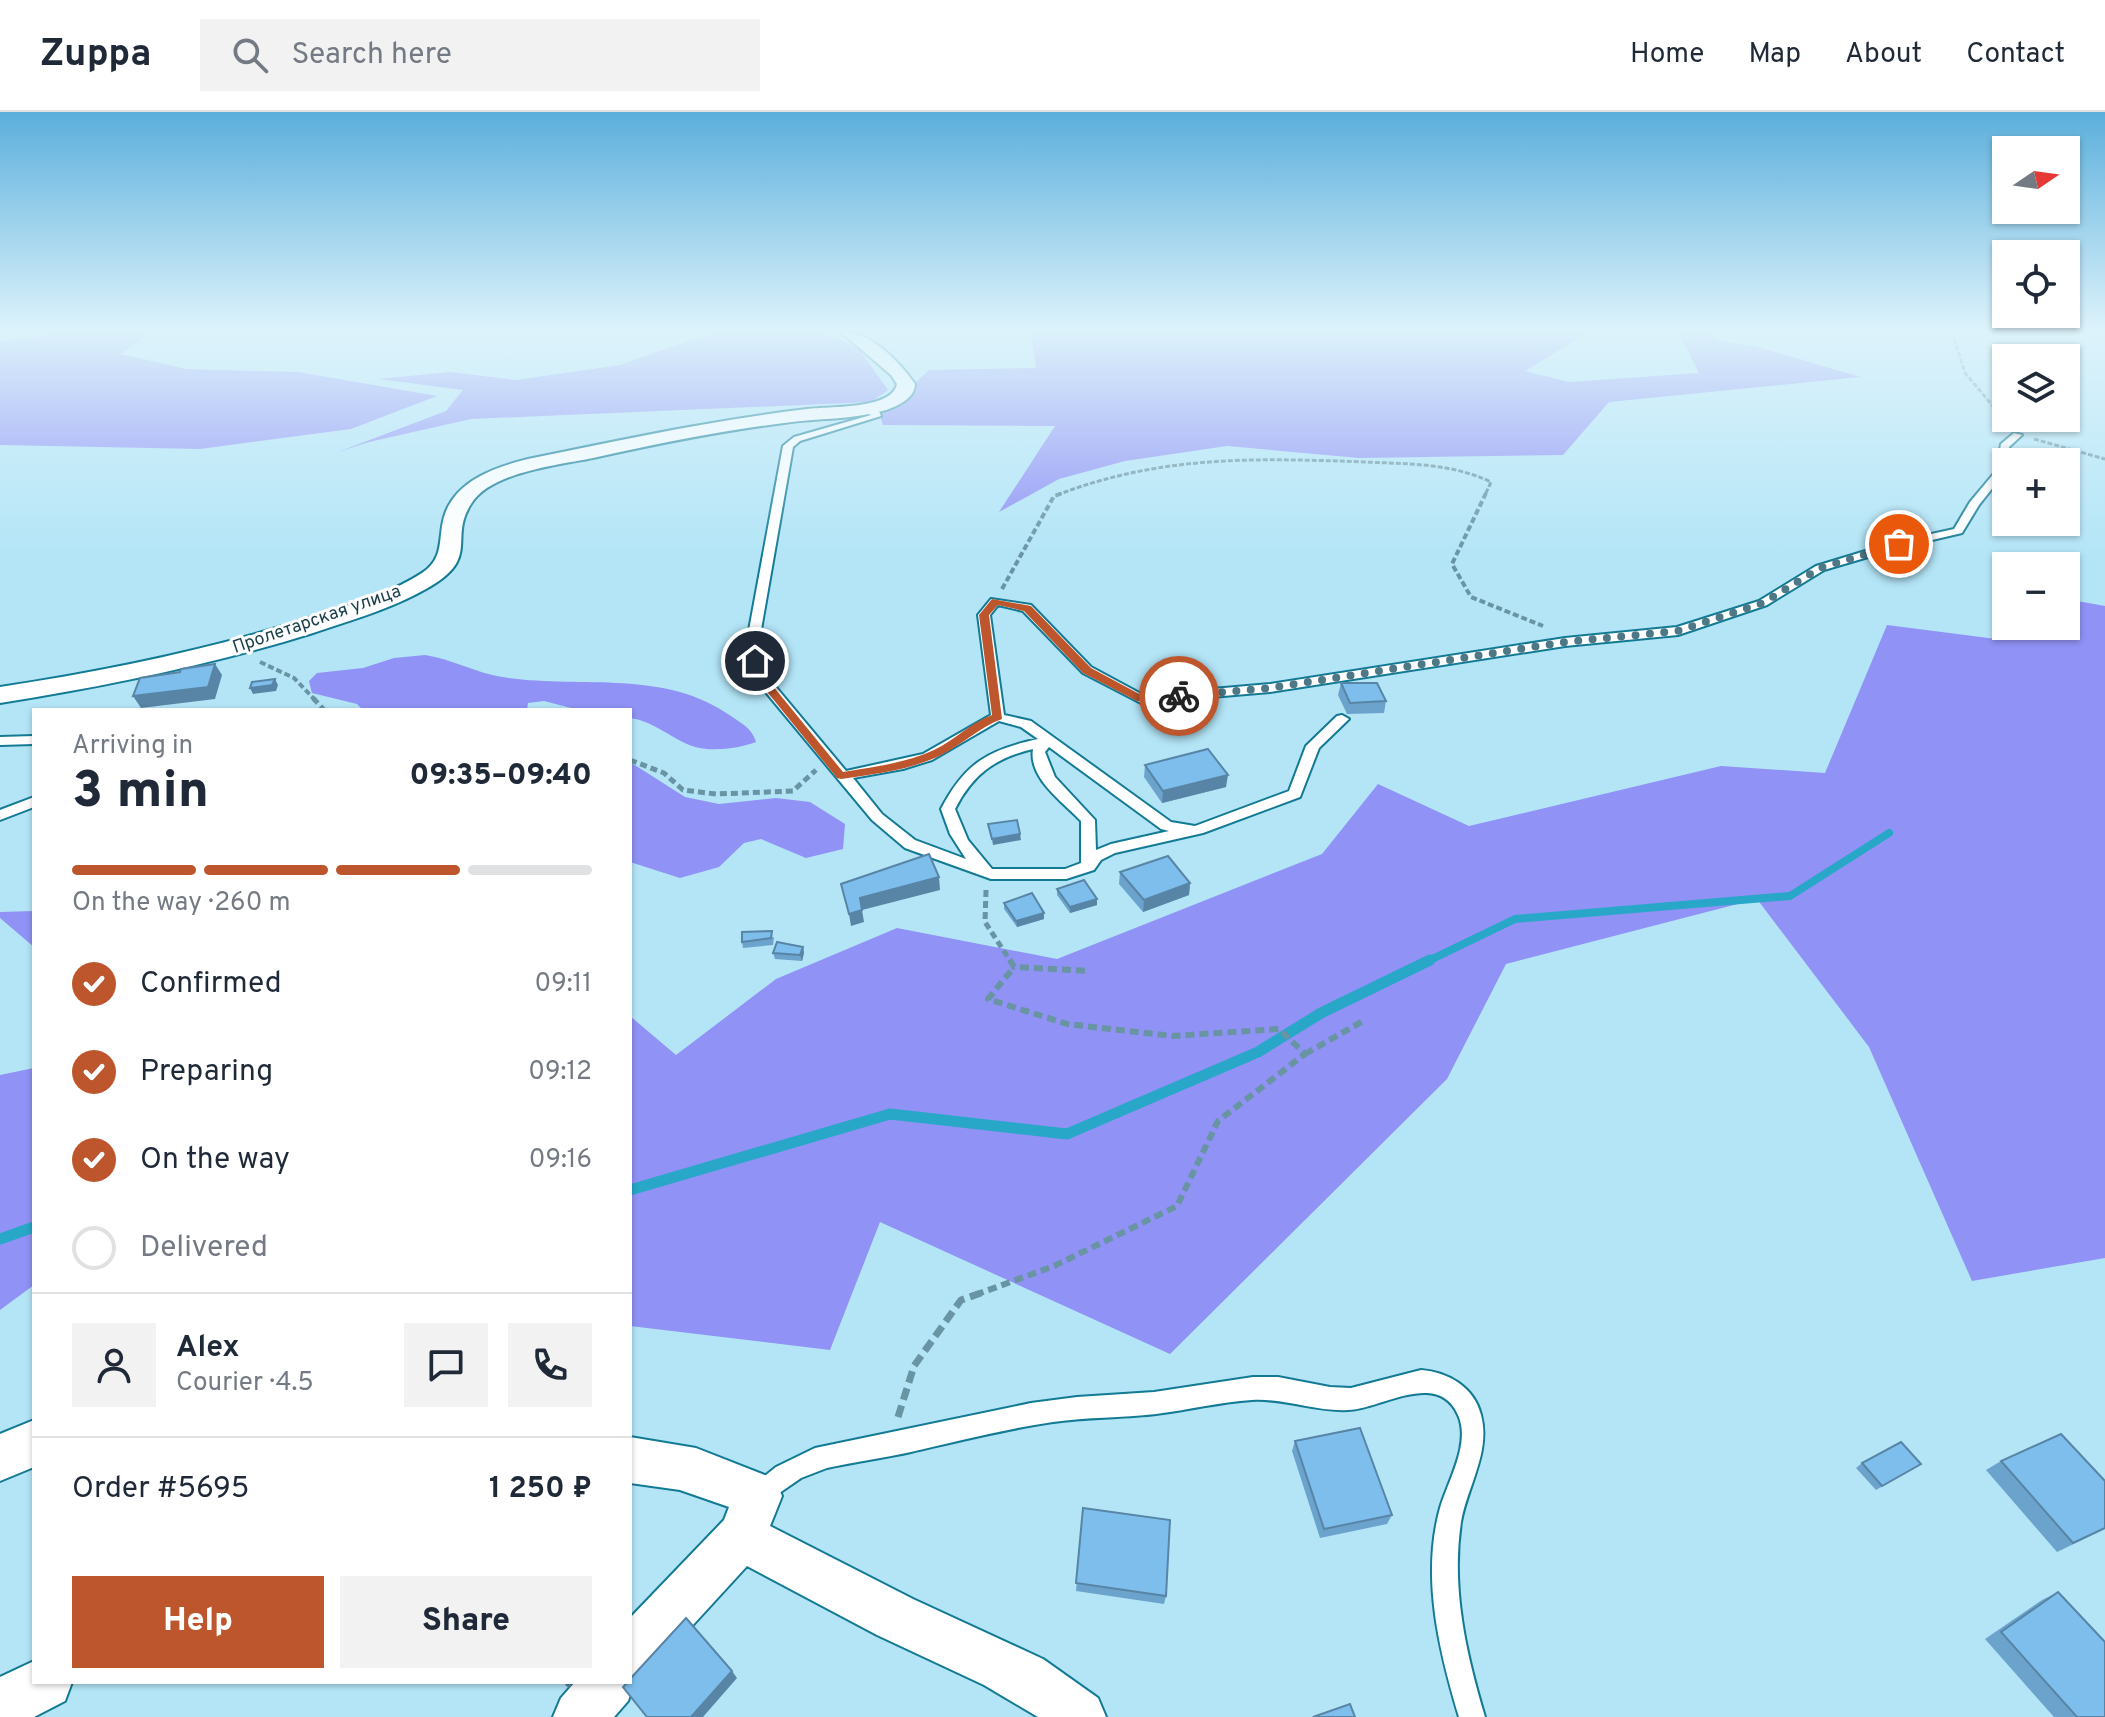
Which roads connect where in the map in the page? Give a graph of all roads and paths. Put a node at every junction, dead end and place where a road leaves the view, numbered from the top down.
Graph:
1 (872, 407) edge
2 (1993, 407) edge
3 (863, 409) junction
4 (2017, 435) junction
5 (2105, 459) edge
6 (995, 601) junction
7 (1594, 639) junction
8 (233, 650) junction
9 (0, 695) edge
10 (322, 708) edge
11 (998, 717) junction
12 (1342, 719) dead end
13 (32, 740) edge
14 (0, 741) edge
15 (1048, 741) junction
16 (827, 760) junction
17 (632, 761) edge
18 (841, 776) junction
19 (32, 803) edge
20 (0, 815) edge
21 (1198, 830) junction
22 (1089, 866) junction
23 (991, 874) junction
24 (1014, 967) junction
25 (1088, 971) dead end
26 (1363, 1021) dead end
27 (1305, 1054) junction
28 (32, 1444) edge
29 (891, 1444) junction
30 (0, 1458) edge
31 (632, 1460) edge
32 (750, 1517) junction
33 (632, 1654) edge
34 (42, 1684) edge
35 (607, 1684) edge
36 (0, 1706) edge
37 (580, 1717) edge
38 (1079, 1717) edge
39 (1472, 1717) edge

1 - 3 street, Пролетарская улица
2 - 4 path
3 - 8 street, Пролетарская улица
3 - 16 lane
4 - 5 path
4 - 7 lane
6 - 7 lane
6 - 7 path
6 - 11 lane
8 - 9 street, Пролетарская улица
8 - 10 path
11 - 15 lane
11 - 18 lane
12 - 21 lane
13 - 14 lane
15 - 21 lane
15 - 22 lane
15 - 23 lane
16 - 17 path
16 - 18 lane
18 - 23 lane
19 - 20 lane
21 - 22 lane
22 - 23 lane
23 - 24 path
24 - 25 path
24 - 27 path
26 - 27 path
27 - 29 path
28 - 30 street
29 - 32 lane
29 - 39 lane
31 - 32 street
32 - 33 street
32 - 38 street
34 - 36 street
35 - 37 street

